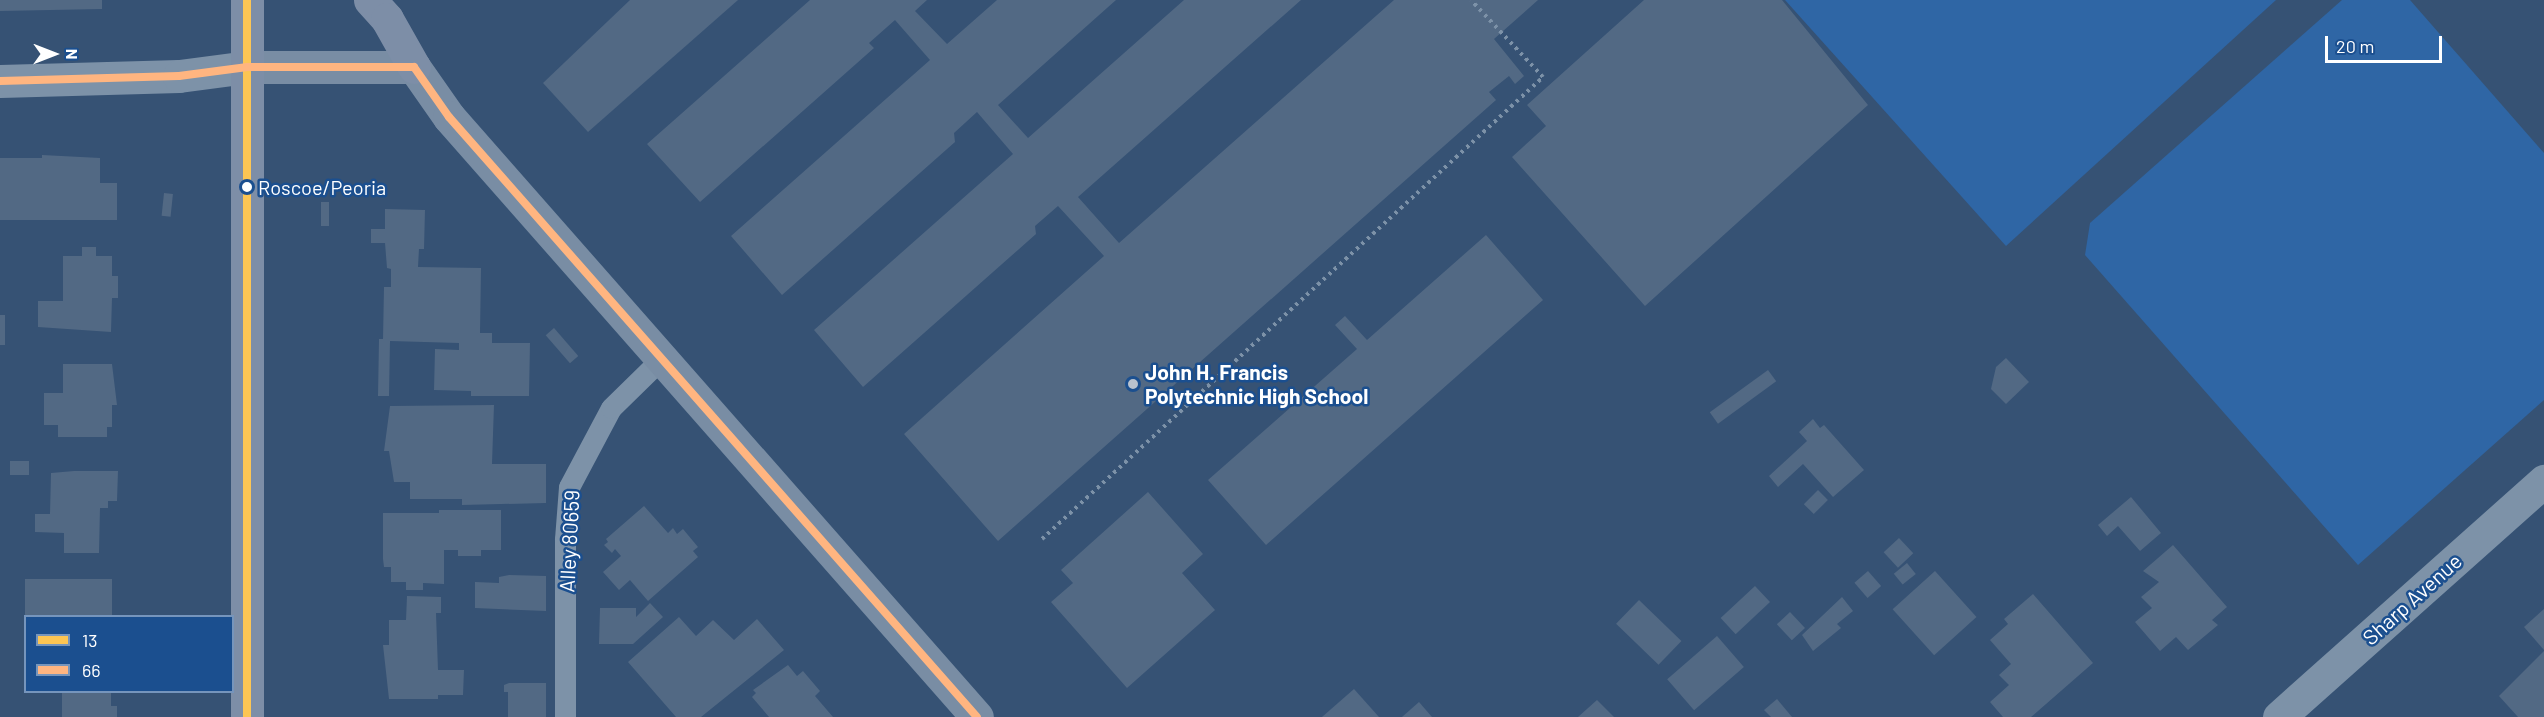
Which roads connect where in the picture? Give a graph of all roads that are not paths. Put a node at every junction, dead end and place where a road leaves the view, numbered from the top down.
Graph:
1 (247, 0) edge
2 (370, 0) edge
3 (247, 67) junction
4 (414, 67) junction
5 (0, 81) edge
6 (660, 360) junction
7 (2544, 481) edge
8 (248, 717) edge
9 (565, 717) edge
10 (977, 717) edge
11 (2279, 717) edge

1 - 3 main road
2 - 4 main road
3 - 4 street
3 - 5 street
3 - 8 main road
4 - 6 street
6 - 9 lane, Alley 80659
6 - 10 street
7 - 11 street, Sharp Avenue

